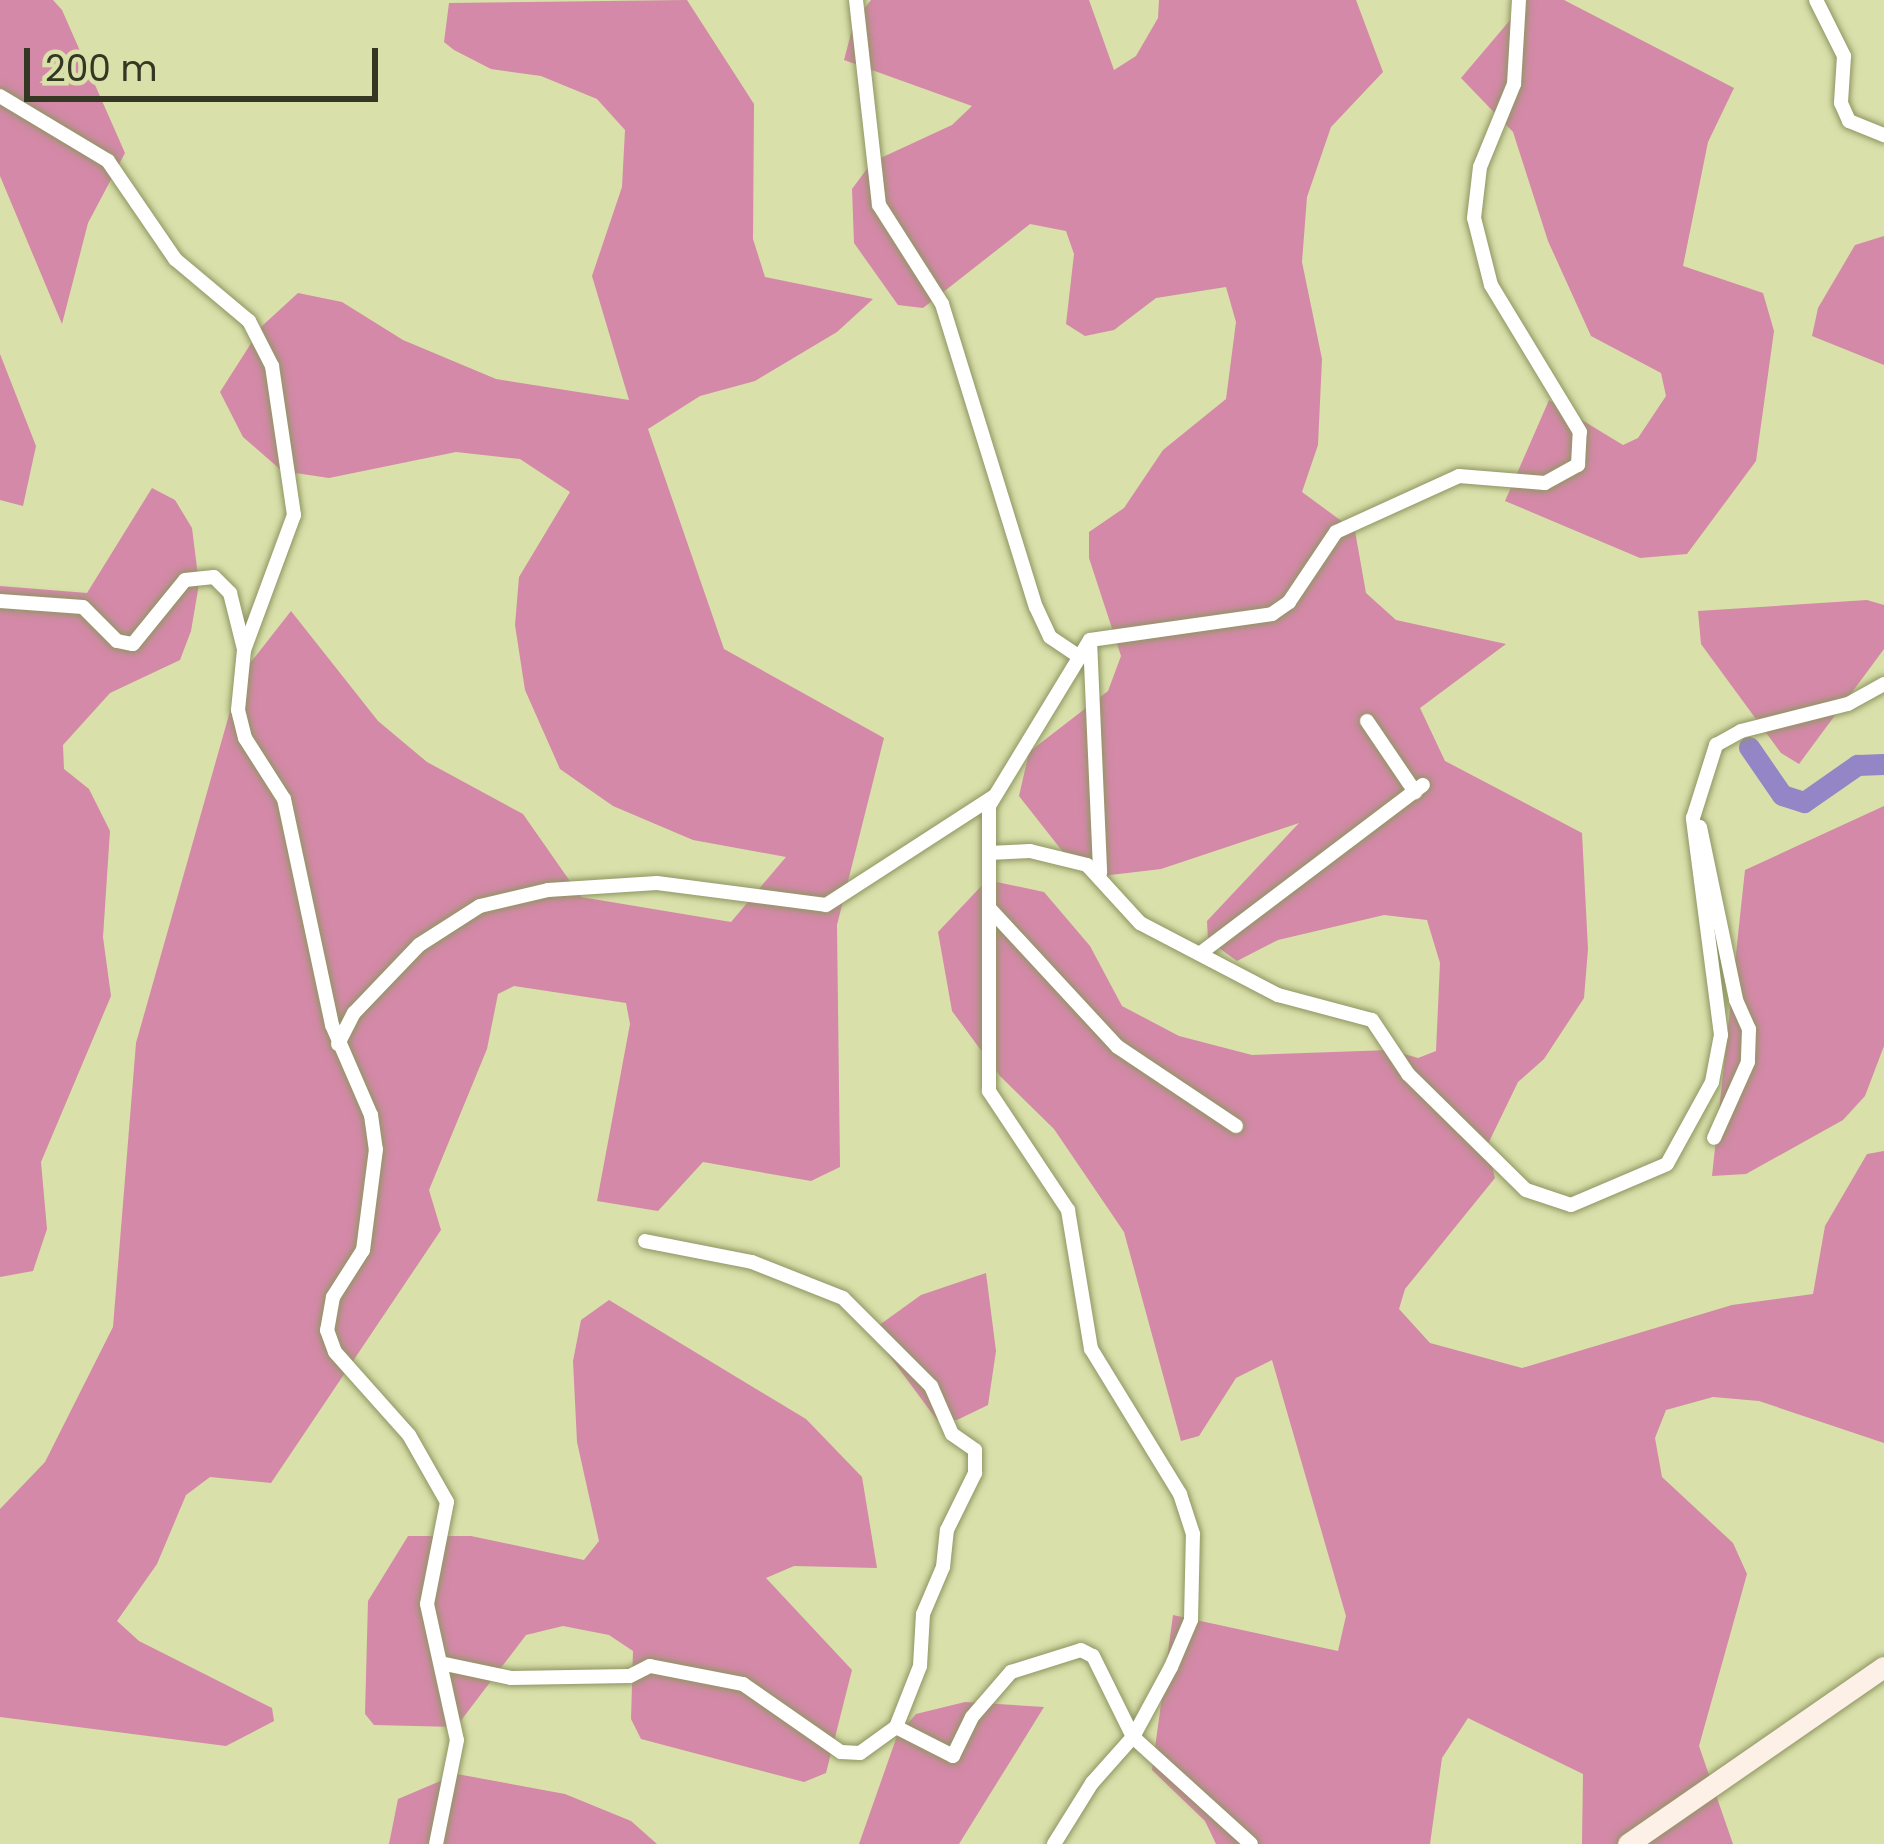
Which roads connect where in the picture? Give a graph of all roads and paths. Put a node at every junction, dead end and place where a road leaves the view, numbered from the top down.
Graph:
1 (856, 0) edge
2 (1519, 0) edge
3 (1816, 0) edge
4 (0, 96) edge
5 (1884, 135) edge
6 (0, 601) edge
7 (1090, 640) junction
8 (244, 650) junction
9 (1078, 656) junction
10 (1884, 684) edge
11 (1367, 721) dead end
12 (993, 797) junction
13 (1693, 818) junction
14 (989, 853) junction
15 (1100, 874) junction
16 (990, 909) junction
17 (1202, 952) junction
18 (338, 1044) junction
19 (1236, 1126) dead end
20 (1714, 1138) dead end
21 (645, 1241) dead end
22 (445, 1664) junction
23 (1884, 1667) edge
24 (896, 1727) junction
25 (1133, 1737) junction
26 (436, 1844) edge
27 (1054, 1844) edge
28 (1251, 1844) edge
29 (1628, 1844) edge

1 - 9 street
2 - 7 street
3 - 5 street
4 - 8 street
6 - 8 street
7 - 9 street
7 - 15 street
8 - 18 street
9 - 12 street
10 - 13 street
11 - 17 street
12 - 14 street
12 - 18 street
13 - 17 street
13 - 20 street
14 - 15 street
14 - 16 street
15 - 17 street
16 - 19 street
16 - 25 street
18 - 22 street
21 - 24 street
22 - 24 street
22 - 26 street
23 - 29 main road
24 - 25 street
25 - 27 street
25 - 28 street

